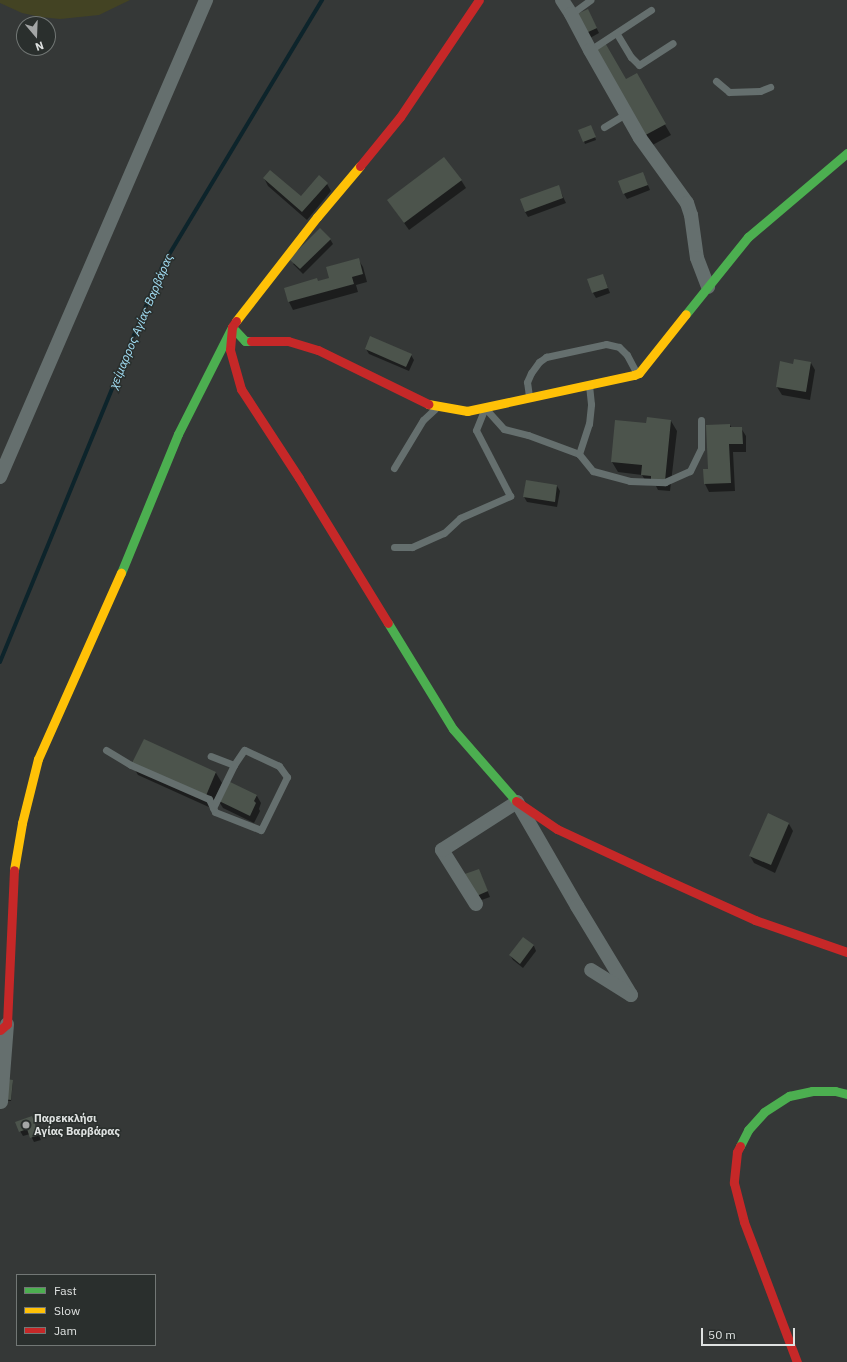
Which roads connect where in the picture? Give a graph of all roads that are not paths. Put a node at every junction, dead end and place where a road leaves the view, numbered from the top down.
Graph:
1 (206, 0) edge
2 (479, 0) edge
3 (562, 0) edge
4 (590, 0) edge
5 (651, 10) dead end
6 (571, 14) junction
7 (617, 34) junction
8 (673, 43) dead end
9 (590, 50) junction
10 (716, 81) dead end
11 (770, 87) dead end
12 (626, 114) junction
13 (604, 127) dead end
14 (847, 153) edge
15 (708, 287) junction
16 (232, 327) junction
17 (637, 374) junction
18 (589, 385) junction
19 (529, 398) junction
20 (438, 406) junction
21 (485, 408) junction
22 (702, 420) dead end
23 (579, 454) junction
24 (394, 468) dead end
25 (0, 477) edge
26 (394, 547) dead end
27 (106, 750) dead end
28 (211, 756) dead end
29 (234, 765) junction
30 (517, 802) junction
31 (214, 808) junction
32 (476, 904) dead end
33 (847, 952) edge
34 (591, 970) dead end
35 (4, 1027) edge
36 (847, 1094) edge
37 (1, 1102) edge
38 (798, 1362) edge

1 - 25 street
2 - 16 street
3 - 6 street
4 - 6 lane
5 - 7 lane
6 - 9 street
7 - 8 lane
7 - 9 lane
9 - 12 street
10 - 11 lane
12 - 13 lane
12 - 15 street
14 - 15 street
15 - 17 street
16 - 20 street
16 - 30 street
16 - 35 street
17 - 18 street
17 - 19 lane
18 - 19 street
18 - 23 lane
19 - 21 street
20 - 21 street
20 - 24 lane
21 - 23 lane
21 - 26 lane
22 - 23 lane
27 - 31 lane
28 - 29 lane
29 - 31 lane
29 - 31 lane
30 - 32 street
30 - 33 street
30 - 34 street
35 - 37 street
36 - 38 street

